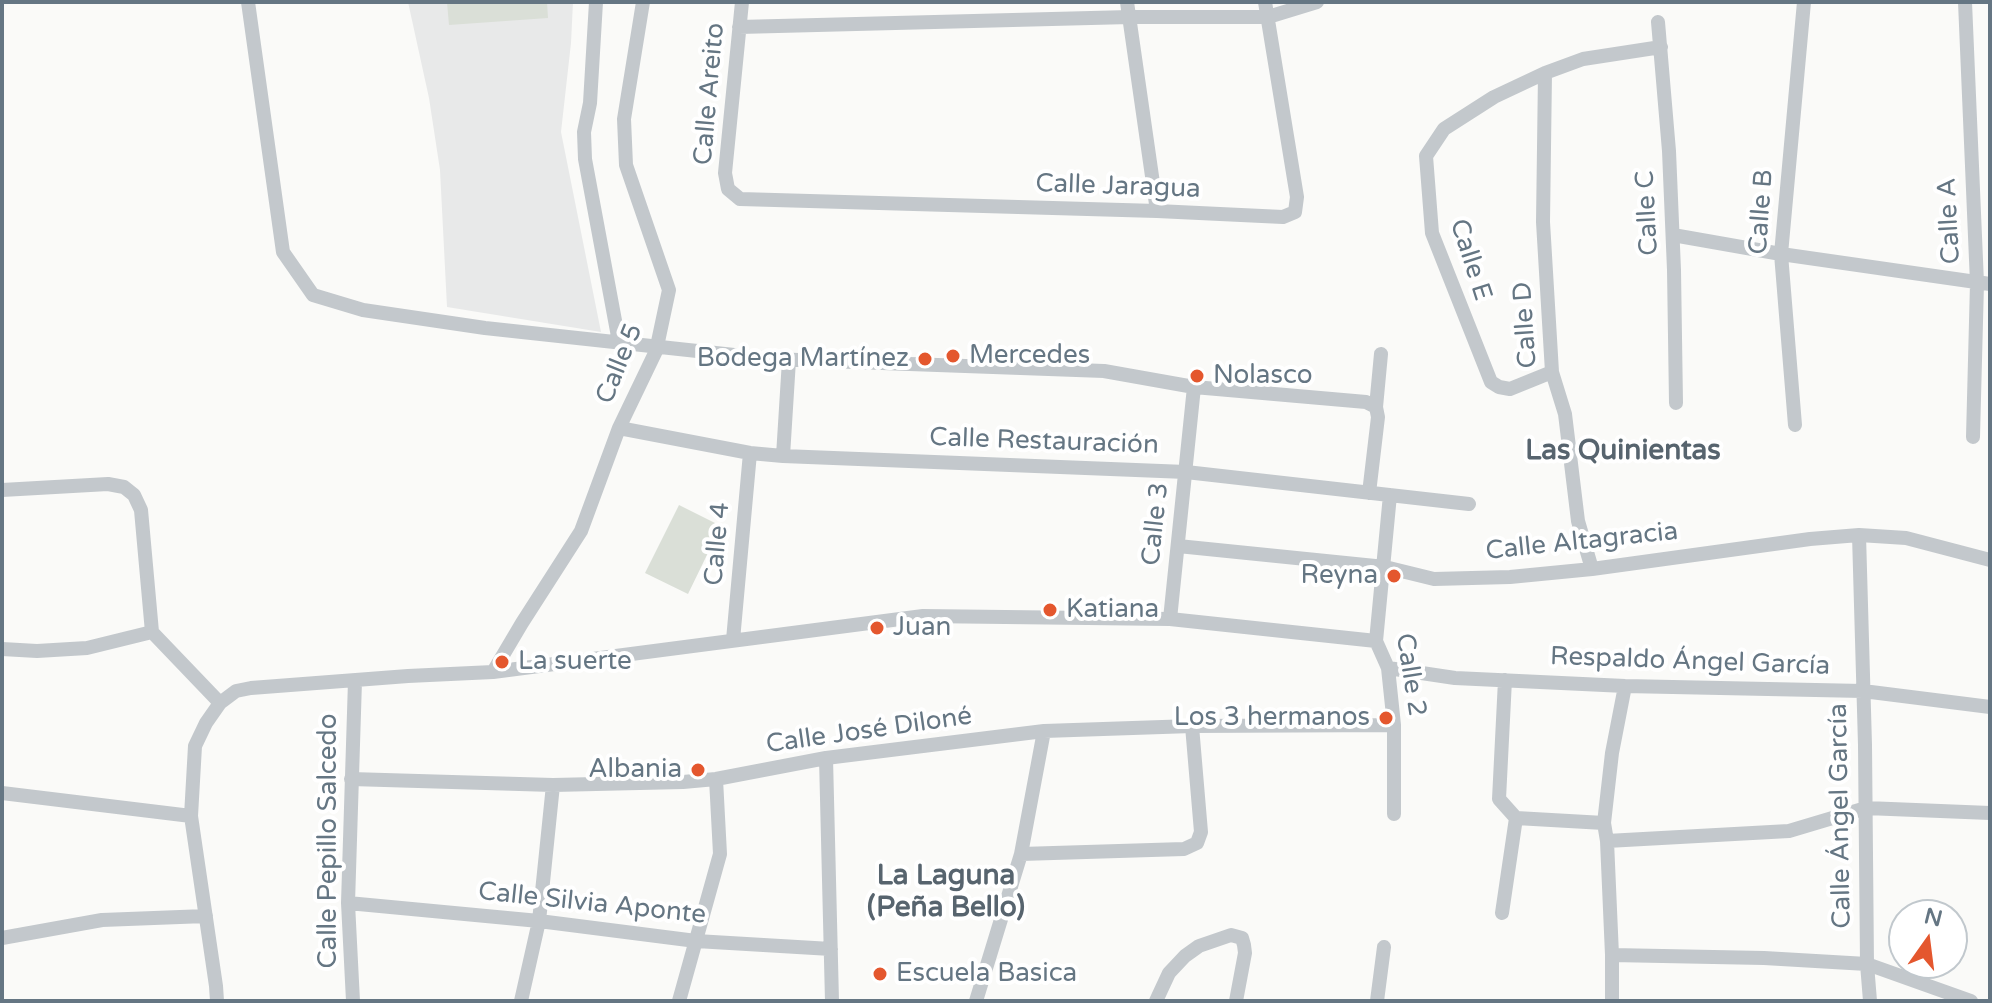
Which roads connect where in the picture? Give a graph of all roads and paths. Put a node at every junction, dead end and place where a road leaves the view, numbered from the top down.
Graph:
1 (248, 2) edge
2 (596, 2) edge
3 (643, 2) edge
4 (742, 2) edge
5 (1317, 2) edge
6 (1804, 2) edge
7 (1965, 2) edge
8 (1128, 9) edge
9 (1267, 9) edge
10 (1658, 22) dead end
11 (739, 27) junction
12 (1661, 47) junction
13 (1545, 73) junction
14 (728, 189) joint
15 (1157, 211) junction
16 (1673, 235) junction
17 (1781, 254) junction
18 (1983, 284) edge
19 (619, 342) junction
20 (657, 346) junction
21 (1381, 354) dead end
22 (789, 360) junction
23 (1552, 372) junction
24 (1194, 387) junction
25 (1676, 403) dead end
26 (1376, 407) junction
27 (1795, 425) dead end
28 (619, 428) junction
29 (1973, 437) dead end
30 (750, 453) junction
31 (783, 456) junction
32 (1186, 472) junction
33 (2, 490) edge
34 (1369, 493) junction
35 (1390, 495) junction
36 (1469, 504) dead end
37 (1859, 535) junction
38 (1178, 546) junction
39 (1990, 560) edge
40 (1385, 567) junction
41 (1592, 569) junction
42 (1170, 619) junction
43 (152, 632) junction
44 (733, 640) junction
45 (1376, 641) junction
46 (2, 649) edge
47 (1388, 668) junction
48 (493, 672) junction
49 (1505, 680) junction
50 (355, 681) junction
51 (1625, 686) junction
52 (1863, 691) junction
53 (220, 703) junction
54 (1990, 707) edge
55 (1394, 725) junction
56 (1192, 726) junction
57 (1044, 731) junction
58 (826, 758) junction
59 (351, 779) junction
60 (716, 779) junction
61 (553, 785) junction
62 (2, 793) edge
63 (1866, 808) junction
64 (1990, 813) edge
65 (1394, 814) dead end
66 (191, 816) junction
67 (1516, 818) junction
68 (1604, 823) junction
69 (1607, 841) junction
70 (1021, 854) junction
71 (348, 903) junction
72 (1502, 913) dead end
73 (206, 916) junction
74 (539, 921) junction
75 (2, 938) edge
76 (696, 941) junction
77 (1384, 947) dead end
78 (831, 949) junction
79 (1612, 955) junction
80 (1867, 964) junction
81 (217, 1001) edge
82 (353, 1001) edge
83 (521, 1001) edge
84 (679, 1001) edge
85 (832, 1001) edge
86 (976, 1001) edge
87 (1156, 1001) edge
88 (1236, 1001) edge
89 (1377, 1001) edge
90 (1612, 1001) edge
91 (1870, 1001) edge
92 (1971, 1001) edge

1 - 19 street
2 - 19 street
3 - 20 street, Calle 5
4 - 11 street, Calle Areito
5 - 9 street
6 - 17 street, Calle B
7 - 18 street, Calle A
8 - 9 street
8 - 11 street
8 - 15 street
9 - 15 street, Calle Jaragua
10 - 12 street, Calle C
11 - 14 street, Calle Areito
12 - 13 street, Calle E
12 - 16 street, Calle C
13 - 23 street, Calle D
13 - 23 street, Calle E
14 - 15 street, Calle Jaragua
16 - 17 street
16 - 25 street, Calle C
17 - 18 street
17 - 27 street, Calle B
18 - 29 street, Calle A
19 - 20 street
20 - 22 street
20 - 28 street, Calle 5
21 - 26 street
22 - 24 street
22 - 31 street
23 - 41 street, Calle D
24 - 26 street
24 - 32 street, Calle 3
26 - 34 street
28 - 30 street, Calle Restauración
28 - 48 street, Calle 5
30 - 31 street, Calle Restauración
30 - 44 street, Calle 4
31 - 32 street, Calle Restauración
32 - 34 street, Calle Restauración
32 - 38 street, Calle 3
33 - 43 street
34 - 35 street, Calle Restauración
35 - 36 street, Calle Restauración
35 - 40 street, Calle 2
37 - 39 street, Calle Altagracia
37 - 41 street, Calle Altagracia
37 - 52 street, Calle Ángel García
38 - 40 street, Calle Altagracia
38 - 42 street, Calle 3
40 - 41 street, Calle Altagracia
40 - 45 street, Calle 2
42 - 44 street
42 - 45 street
43 - 46 street
43 - 53 street
44 - 48 street
45 - 47 street, Calle 2
47 - 49 street, Respaldo Ángel García
47 - 55 street, Calle 2
48 - 50 street
49 - 51 street, Respaldo Ángel García
49 - 67 street
50 - 53 street
50 - 59 street, Calle Pepillo Salcedo
51 - 52 street, Respaldo Ángel García
51 - 68 street
52 - 54 street, Respaldo Ángel García
52 - 63 street, Calle Ángel García
53 - 66 street
55 - 56 street, Calle José Diloné
55 - 65 street, Calle 2
56 - 57 street, Calle José Diloné
56 - 70 street
57 - 58 street, Calle José Diloné
57 - 70 street
58 - 60 street, Calle José Diloné
58 - 78 street
59 - 61 street, Calle José Diloné
59 - 71 street, Calle Pepillo Salcedo
60 - 61 street, Calle José Diloné
60 - 76 street
61 - 74 street
62 - 66 street
63 - 64 street
63 - 69 street
63 - 80 street, Calle Ángel García
66 - 73 street
67 - 68 street
67 - 72 street
68 - 69 street
69 - 79 street
70 - 86 street
71 - 74 street, Calle Silvia Aponte
71 - 82 street, Calle Pepillo Salcedo
73 - 75 street
73 - 81 street
74 - 76 street, Calle Silvia Aponte
74 - 83 street
76 - 78 street, Calle Silvia Aponte
76 - 84 street
77 - 89 street
78 - 85 street
79 - 80 street
79 - 90 street
80 - 91 street, Calle Ángel García
80 - 92 street
87 - 88 street

